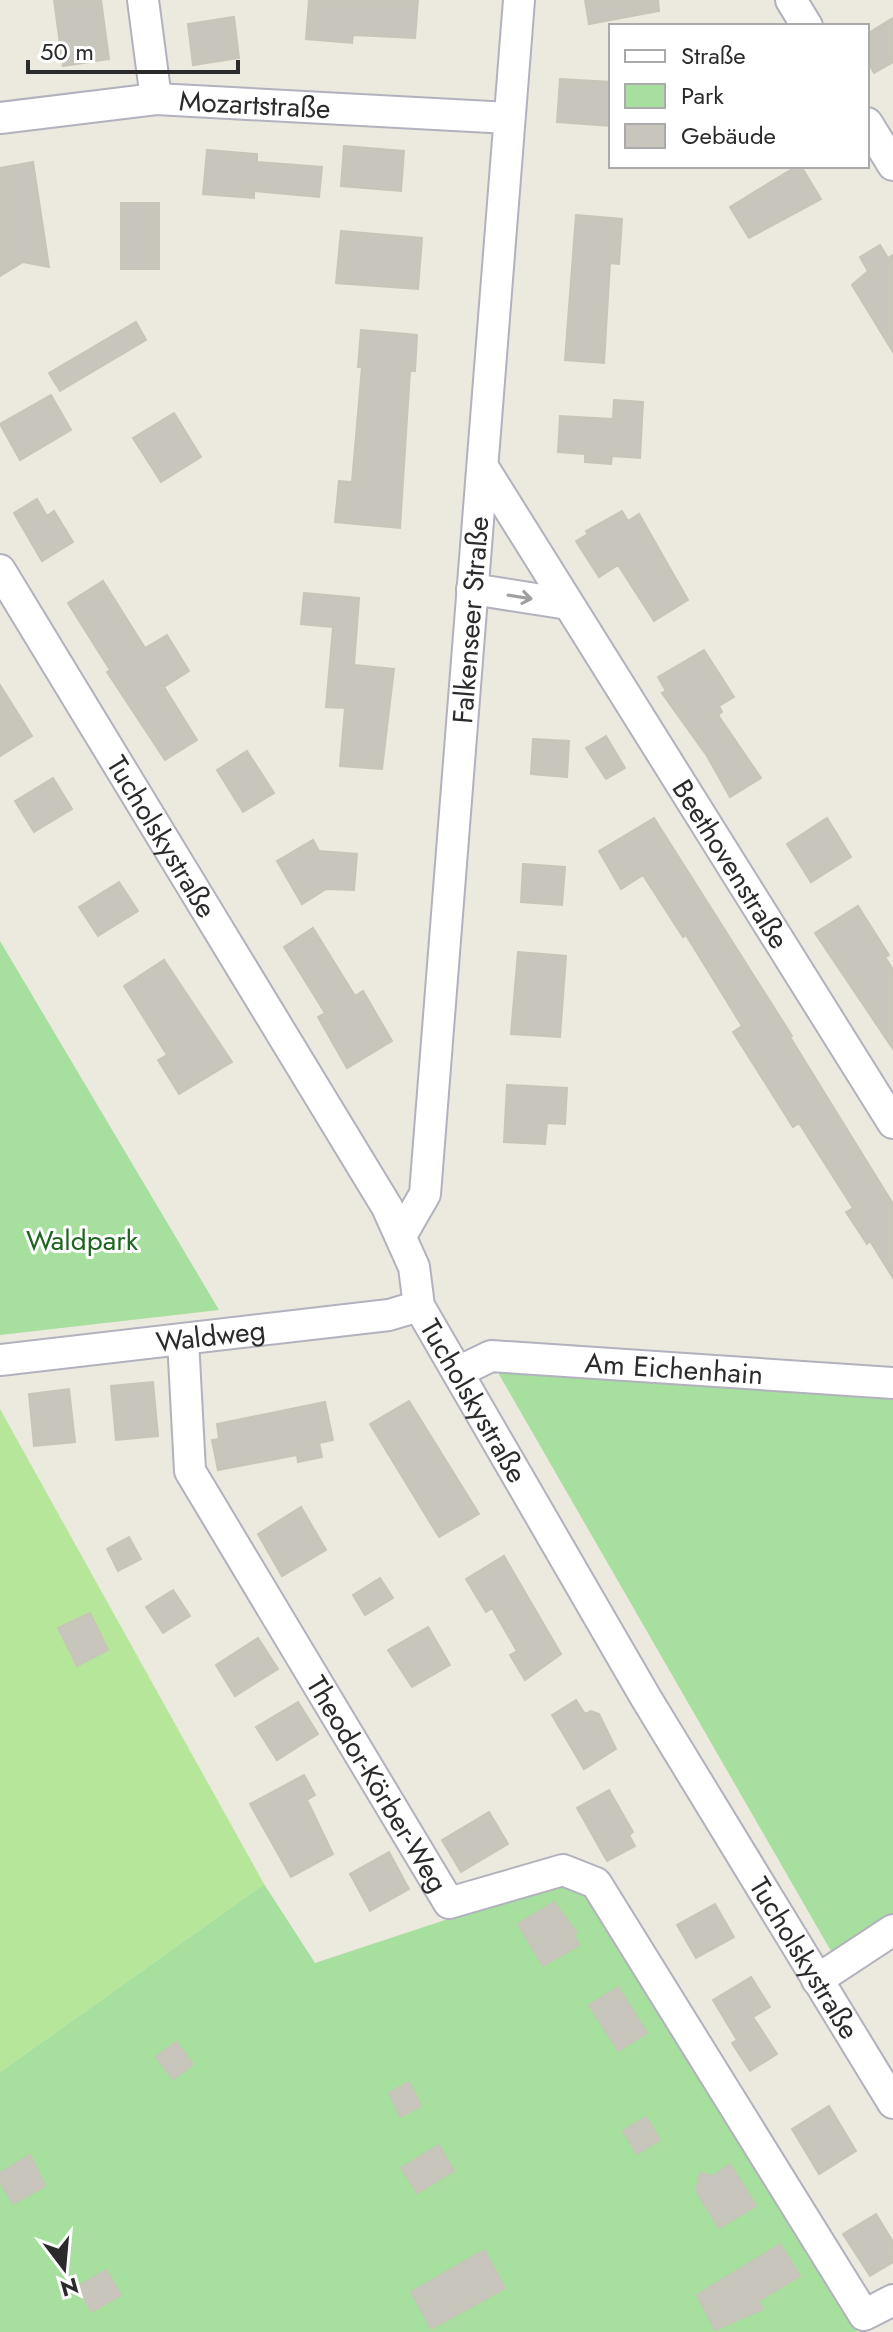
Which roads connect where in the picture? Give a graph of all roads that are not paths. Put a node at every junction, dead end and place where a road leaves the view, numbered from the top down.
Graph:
1 (143, 0) edge
2 (519, 0) edge
3 (791, 0) edge
4 (806, 24) edge
5 (156, 99) junction
6 (0, 118) edge
7 (509, 118) junction
8 (869, 126) edge
9 (893, 165) edge
10 (483, 467) junction
11 (0, 570) edge
12 (472, 589) junction
13 (568, 604) junction
14 (893, 1123) edge
15 (402, 1234) junction
16 (419, 1306) junction
17 (183, 1340) junction
18 (0, 1360) edge
19 (458, 1372) junction
20 (893, 1383) edge
21 (893, 1930) edge
22 (817, 1980) junction
23 (893, 2103) edge
24 (893, 2300) edge

1 - 5 street
2 - 7 street, Falkenseer Straße
3 - 4 street
5 - 6 street, Mozartstraße
5 - 7 street, Mozartstraße
7 - 10 street, Falkenseer Straße
8 - 9 street
10 - 12 street, Falkenseer Straße
10 - 13 street, Beethovenstraße
11 - 15 street, Tucholskystraße
12 -> 13 street
12 - 15 street, Falkenseer Straße
13 - 14 street, Beethovenstraße
15 - 16 street, Tucholskystraße
16 - 17 street, Waldweg
16 - 19 street, Tucholskystraße
17 - 18 street, Waldweg
17 - 24 street, Theodor-Körber-Weg
19 - 20 street, Am Eichenhain
19 - 22 street, Tucholskystraße
21 - 22 street
22 - 23 street, Tucholskystraße

